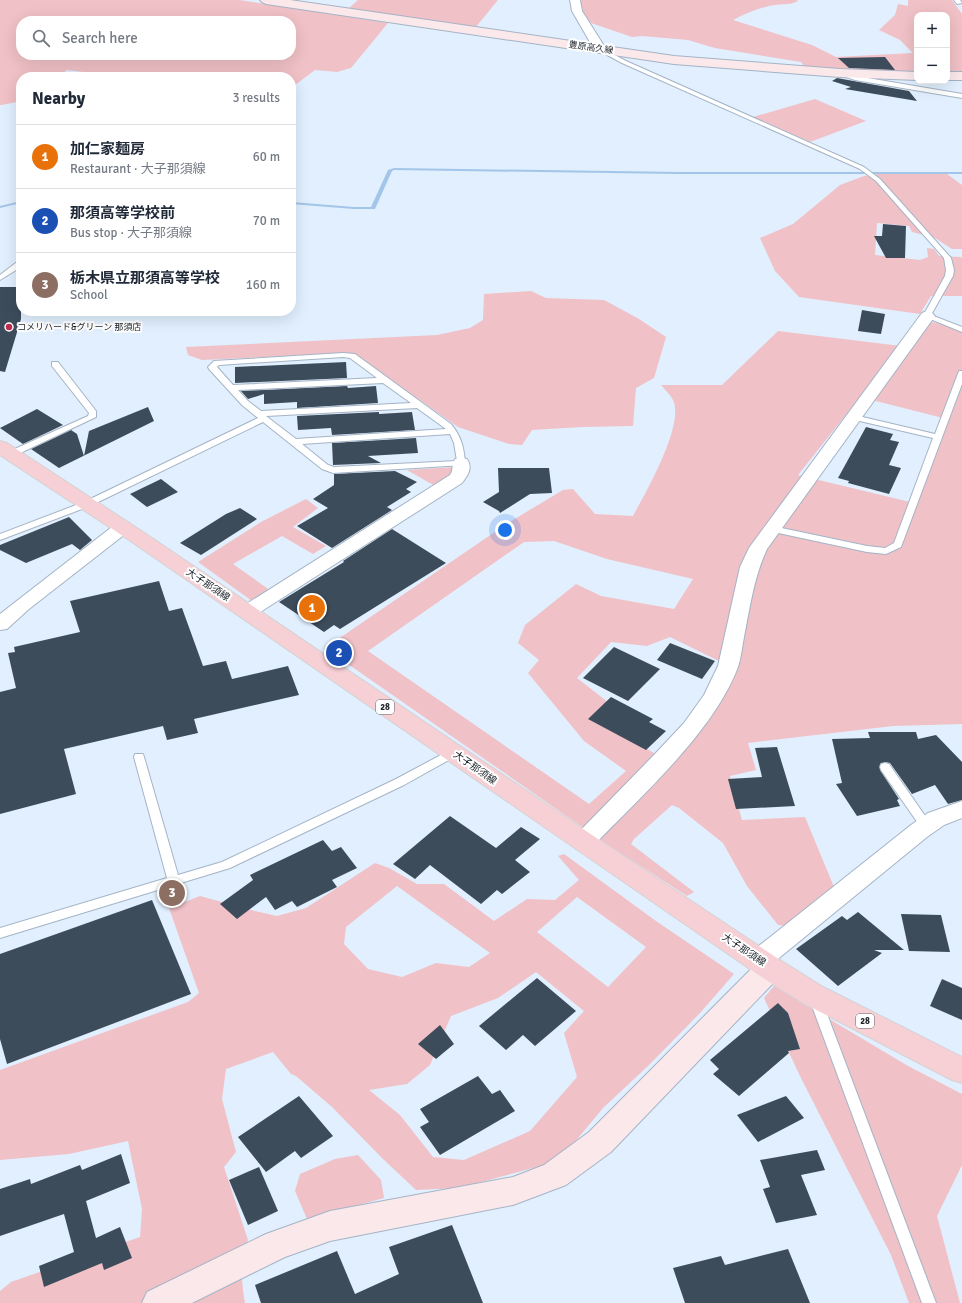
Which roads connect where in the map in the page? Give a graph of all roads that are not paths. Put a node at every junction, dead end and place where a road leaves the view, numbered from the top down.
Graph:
1 (266, 0) edge
2 (575, 0) edge
3 (600, 49) junction
4 (840, 74) junction
5 (914, 76) edge
6 (950, 76) edge
7 (962, 76) edge
8 (962, 96) edge
9 (16, 267) edge
10 (0, 278) edge
11 (927, 316) junction
12 (962, 330) edge
13 (55, 364) dead end
14 (962, 373) edge
15 (385, 380) junction
16 (231, 388) junction
17 (419, 405) junction
18 (261, 416) junction
19 (854, 417) junction
20 (453, 430) junction
21 (938, 437) junction
22 (294, 442) junction
23 (5, 451) edge
24 (461, 463) junction
25 (87, 504) junction
26 (123, 527) junction
27 (772, 529) junction
28 (0, 537) edge
29 (247, 612) junction
30 (0, 624) edge
31 (452, 753) junction
32 (139, 757) dead end
33 (885, 767) dead end
34 (962, 809) edge
35 (926, 826) junction
36 (583, 842) junction
37 (174, 881) junction
38 (0, 933) edge
39 (764, 964) junction
40 (813, 995) junction
41 (962, 1071) edge
42 (158, 1303) edge
43 (929, 1303) edge

1 - 3 main road, 豊原高久線
2 - 3 street
3 - 4 main road, 豊原高久線
3 - 11 lane
4 - 5 main road, 豊原高久線
4 - 8 lane
6 - 7 main road
9 - 10 lane
11 - 12 lane
11 - 19 street
13 - 23 lane
14 - 21 lane
15 - 16 lane
15 - 16 lane
15 - 17 lane
16 - 18 lane
17 - 18 lane
17 - 20 lane
18 - 22 lane
18 - 25 lane
19 - 21 lane
19 - 27 street
20 - 22 lane
20 - 24 lane
21 - 27 lane
22 - 24 lane
23 - 25 main road, 大子那須線 / 28
24 - 29 street
25 - 26 main road, 大子那須線 / 28
25 - 28 lane
26 - 29 main road, 大子那須線 / 28
26 - 30 street
27 - 36 street
29 - 31 main road, 大子那須線 / 28
31 - 36 main road, 大子那須線 / 28
31 - 37 lane
32 - 37 lane
33 - 35 lane
34 - 35 street
35 - 39 street
36 - 39 main road, 大子那須線 / 28
37 - 38 lane
39 - 40 main road, 大子那須線 / 28
39 - 42 main road
40 - 41 main road, 大子那須線 / 28
40 - 43 lane

